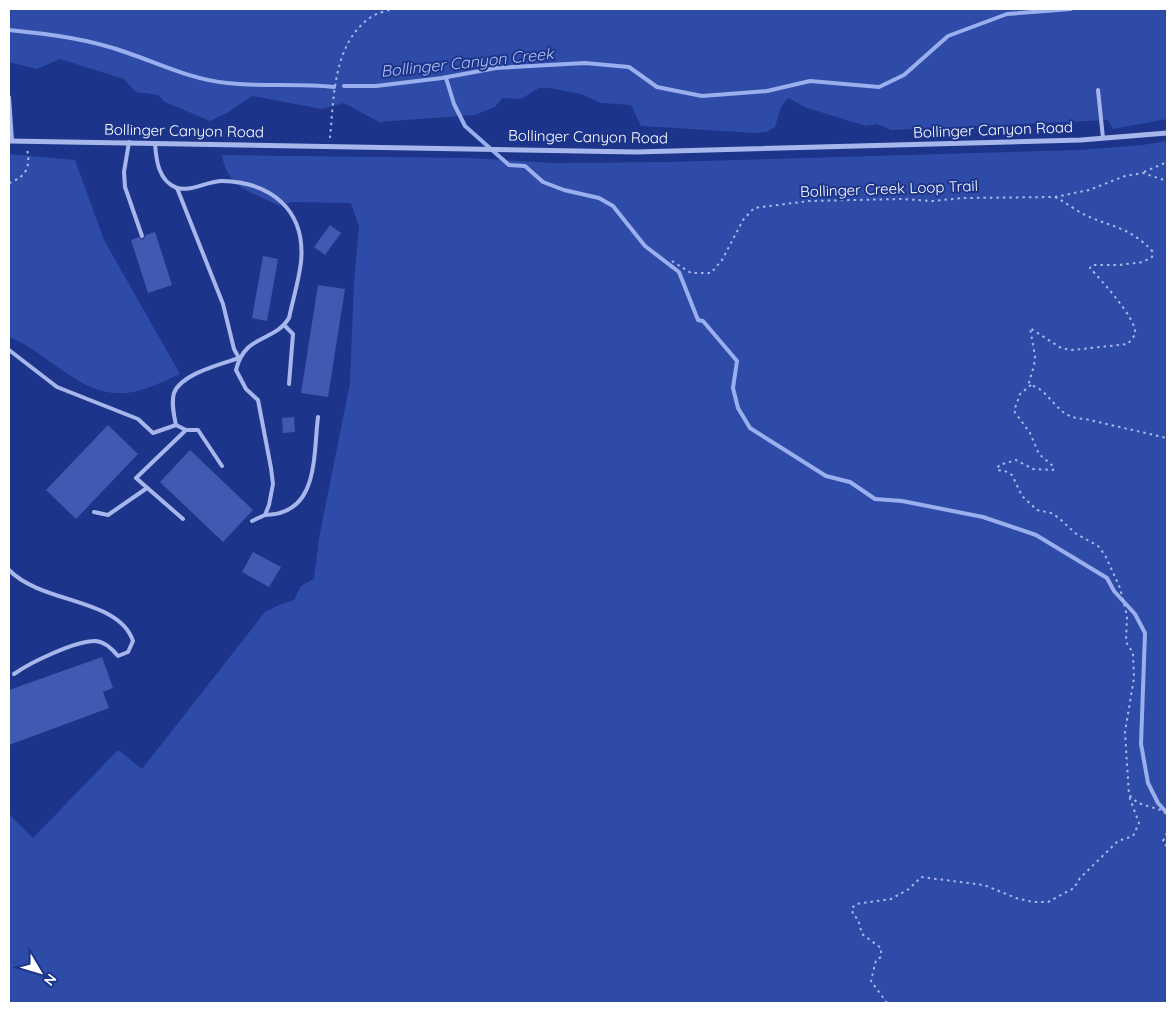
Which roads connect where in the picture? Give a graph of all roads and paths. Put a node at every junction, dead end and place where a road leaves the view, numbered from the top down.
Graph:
1 (393, 9) edge
2 (1098, 90) dead end
3 (9, 97) edge
4 (1167, 133) edge
5 (1103, 138) junction
6 (10, 141) edge
7 (24, 141) junction
8 (129, 142) junction
9 (154, 142) junction
10 (329, 147) junction
11 (1167, 162) edge
12 (1143, 172) junction
13 (1167, 181) edge
14 (9, 183) edge
15 (177, 188) junction
16 (1055, 197) junction
17 (142, 236) dead end
18 (672, 261) dead end
19 (285, 326) junction
20 (9, 350) edge
21 (239, 358) junction
22 (289, 384) dead end
23 (1031, 386) junction
24 (318, 417) dead end
25 (176, 425) junction
26 (186, 430) junction
27 (1167, 438) edge
28 (222, 466) dead end
29 (147, 488) junction
30 (94, 512) dead end
31 (265, 515) junction
32 (183, 519) dead end
33 (252, 521) dead end
34 (9, 570) edge
35 (14, 674) dead end
36 (1129, 795) junction
37 (1167, 816) edge
38 (1167, 833) edge
39 (1167, 848) edge
40 (887, 1003) edge

1 - 10 path
2 - 5 lane
3 - 6 lane
4 - 5 street, Bollinger Canyon Road
5 - 10 street, Bollinger Canyon Road
6 - 7 street, Bollinger Canyon Road
7 - 8 street, Bollinger Canyon Road
7 - 14 path
8 - 9 street, Bollinger Canyon Road
8 - 17 lane
9 - 10 street, Bollinger Canyon Road
9 - 15 lane
11 - 12 path, Bollinger Creek Loop Trail
12 - 13 path
12 - 16 path, Bollinger Creek Loop Trail
15 - 19 lane
15 - 21 lane
16 - 18 path, Bollinger Creek Loop Trail
16 - 23 path
19 - 21 lane
19 - 22 lane
20 - 25 lane
21 - 25 lane
21 - 31 lane
23 - 27 path
23 - 36 path
24 - 31 lane
25 - 26 lane
26 - 28 lane
26 - 29 lane
29 - 30 lane
29 - 32 lane
31 - 33 lane
34 - 35 lane
36 - 37 path
36 - 40 path
38 - 39 path

